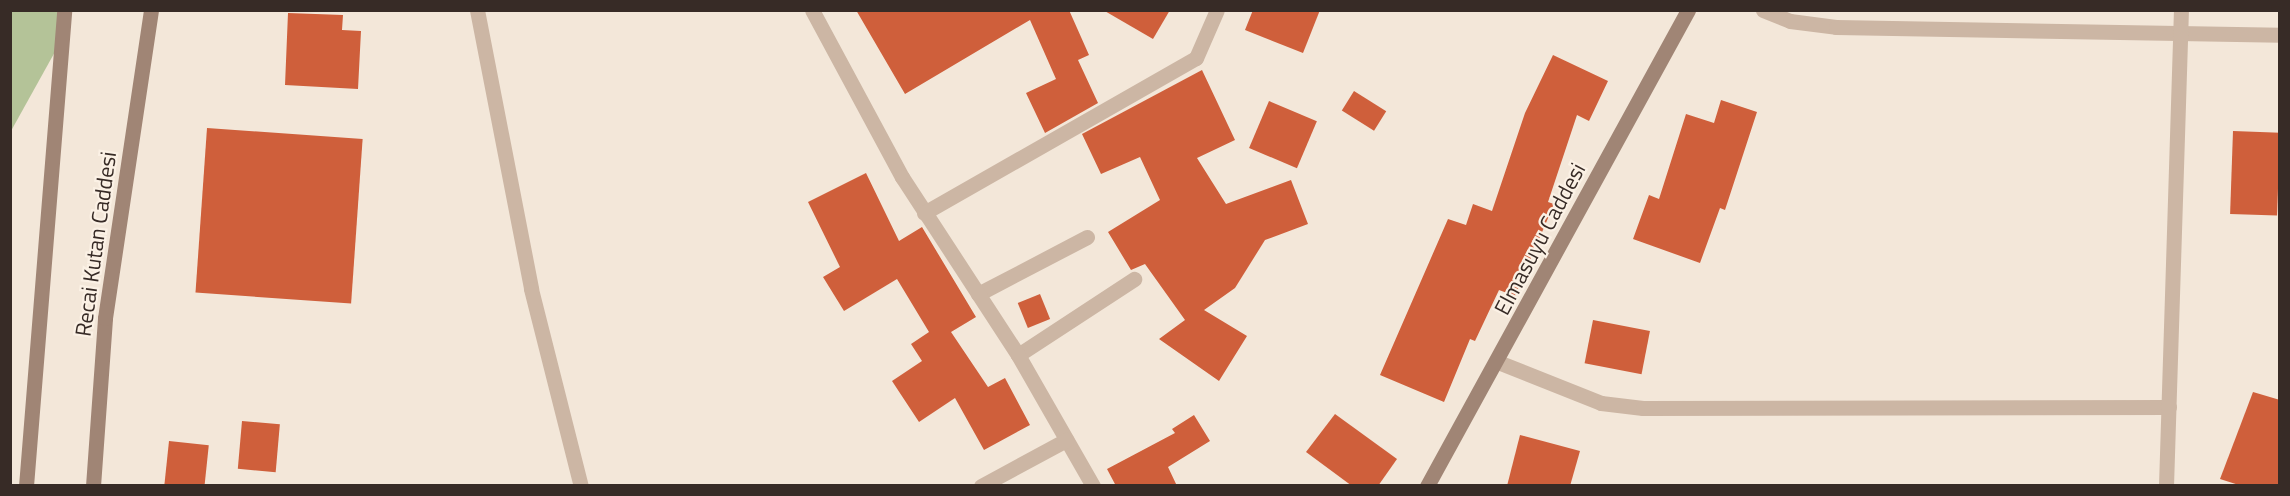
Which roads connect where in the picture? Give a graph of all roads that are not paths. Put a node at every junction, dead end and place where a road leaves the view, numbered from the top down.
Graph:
1 (64, 10) edge
2 (151, 10) edge
3 (477, 10) edge
4 (812, 10) edge
5 (1217, 10) edge
6 (1688, 10) edge
7 (1763, 10) edge
8 (2181, 10) edge
9 (2280, 35) edge
10 (2181, 36) junction
11 (924, 213) junction
12 (1087, 237) dead end
13 (1134, 279) dead end
14 (978, 294) junction
15 (1018, 356) junction
16 (1498, 362) junction
17 (2169, 407) junction
18 (1066, 440) junction
19 (26, 486) edge
20 (93, 486) edge
21 (581, 486) edge
22 (981, 486) edge
23 (1093, 486) edge
24 (1427, 486) edge
25 (2166, 486) edge

1 - 19 main road, Recai Kutan Caddesi
2 - 20 main road, Recai Kutan Caddesi
3 - 21 street
4 - 11 street
5 - 11 street
6 - 16 main road, Elmasuyu Caddesi
7 - 10 street
8 - 10 street
9 - 10 street
10 - 17 street
11 - 14 street
12 - 14 street
13 - 15 street
14 - 15 street
15 - 18 street
16 - 17 street
16 - 24 main road, Elmasuyu Caddesi
17 - 25 street
18 - 22 street
18 - 23 street

